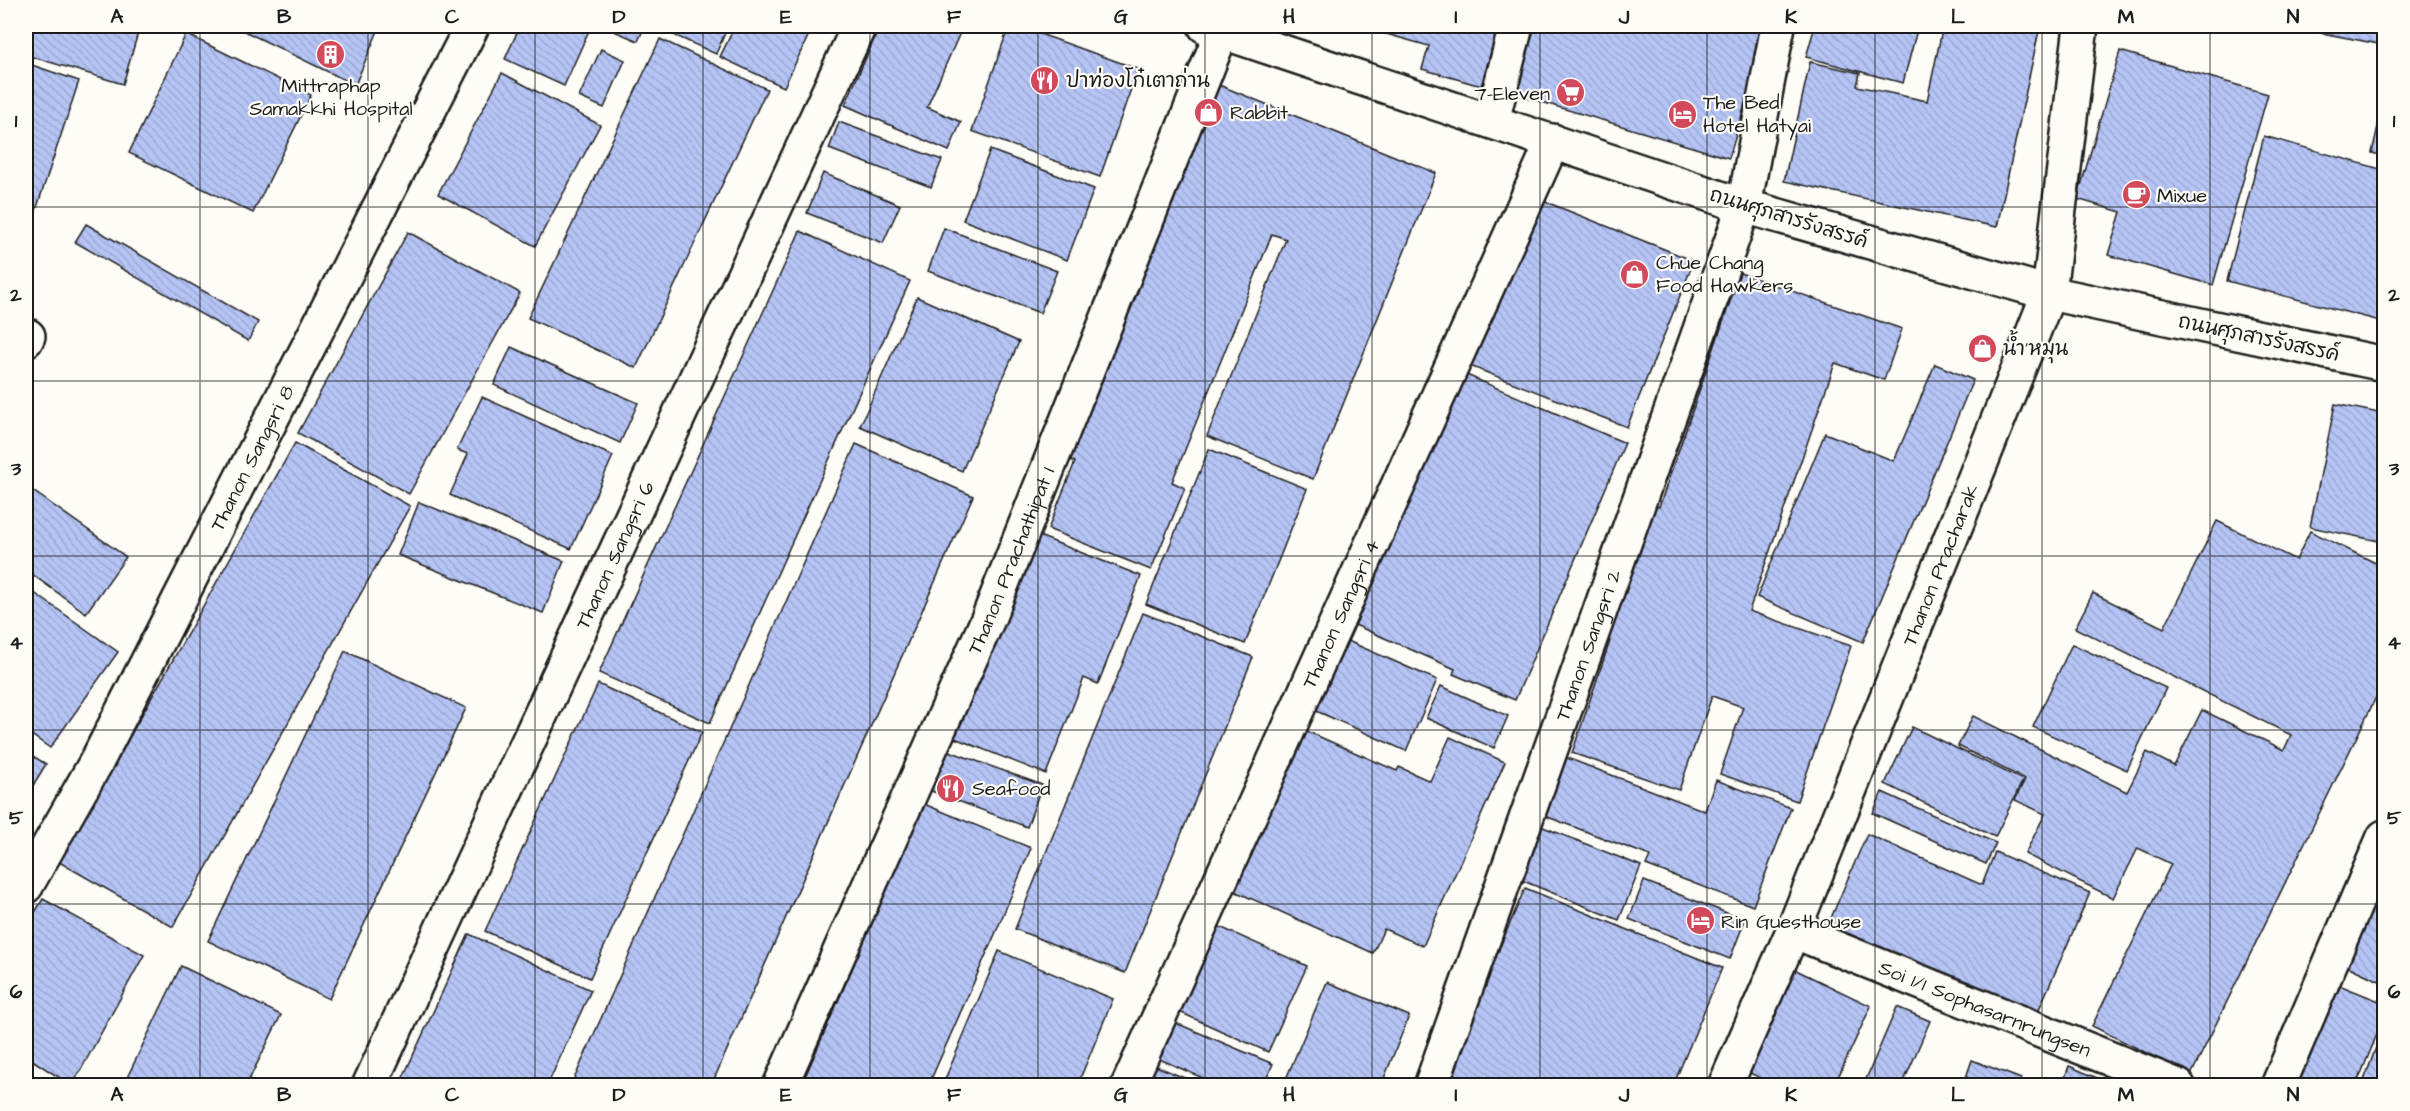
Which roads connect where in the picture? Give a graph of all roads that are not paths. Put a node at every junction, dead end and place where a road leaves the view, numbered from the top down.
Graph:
1 (472, 26) edge
2 (859, 26) edge
3 (1516, 26) edge
4 (1778, 26) edge
5 (2081, 26) edge
6 (1217, 27) edge
7 (1492, 121) junction
8 (1553, 141) junction
9 (1744, 206) junction
10 (2049, 293) junction
11 (2385, 364) edge
12 (2385, 837) edge
13 (26, 886) edge
14 (1793, 931) junction
15 (369, 1086) edge
16 (780, 1086) edge
17 (1128, 1086) edge
18 (1431, 1086) edge
19 (1725, 1086) edge
20 (2178, 1086) edge
21 (2278, 1086) edge

1 - 13 street, Thanon Sangsri 8
2 - 15 street, Thanon Sangsri 6
3 - 7 street
4 - 9 street, Thanon Sangsri 2
5 - 10 street, Thanon Pracharak
6 - 7 street, ถนนศุภสารรังสรรค์
6 - 16 street, Thanon Prachathipat 1
7 - 8 street, ถนนศุภสารรังสรรค์
8 - 9 street, ถนนศุภสารรังสรรค์
8 - 17 street, Thanon Sangsri 4
9 - 10 street, ถนนศุภสารรังสรรค์
9 - 18 street, Thanon Sangsri 2
10 - 11 street, ถนนศุภสารรังสรรค์
10 - 14 street, Thanon Pracharak
12 - 21 street
14 - 19 street, Thanon Pracharak
14 - 20 street, Soi 1/1 Sophasarnrungsen

